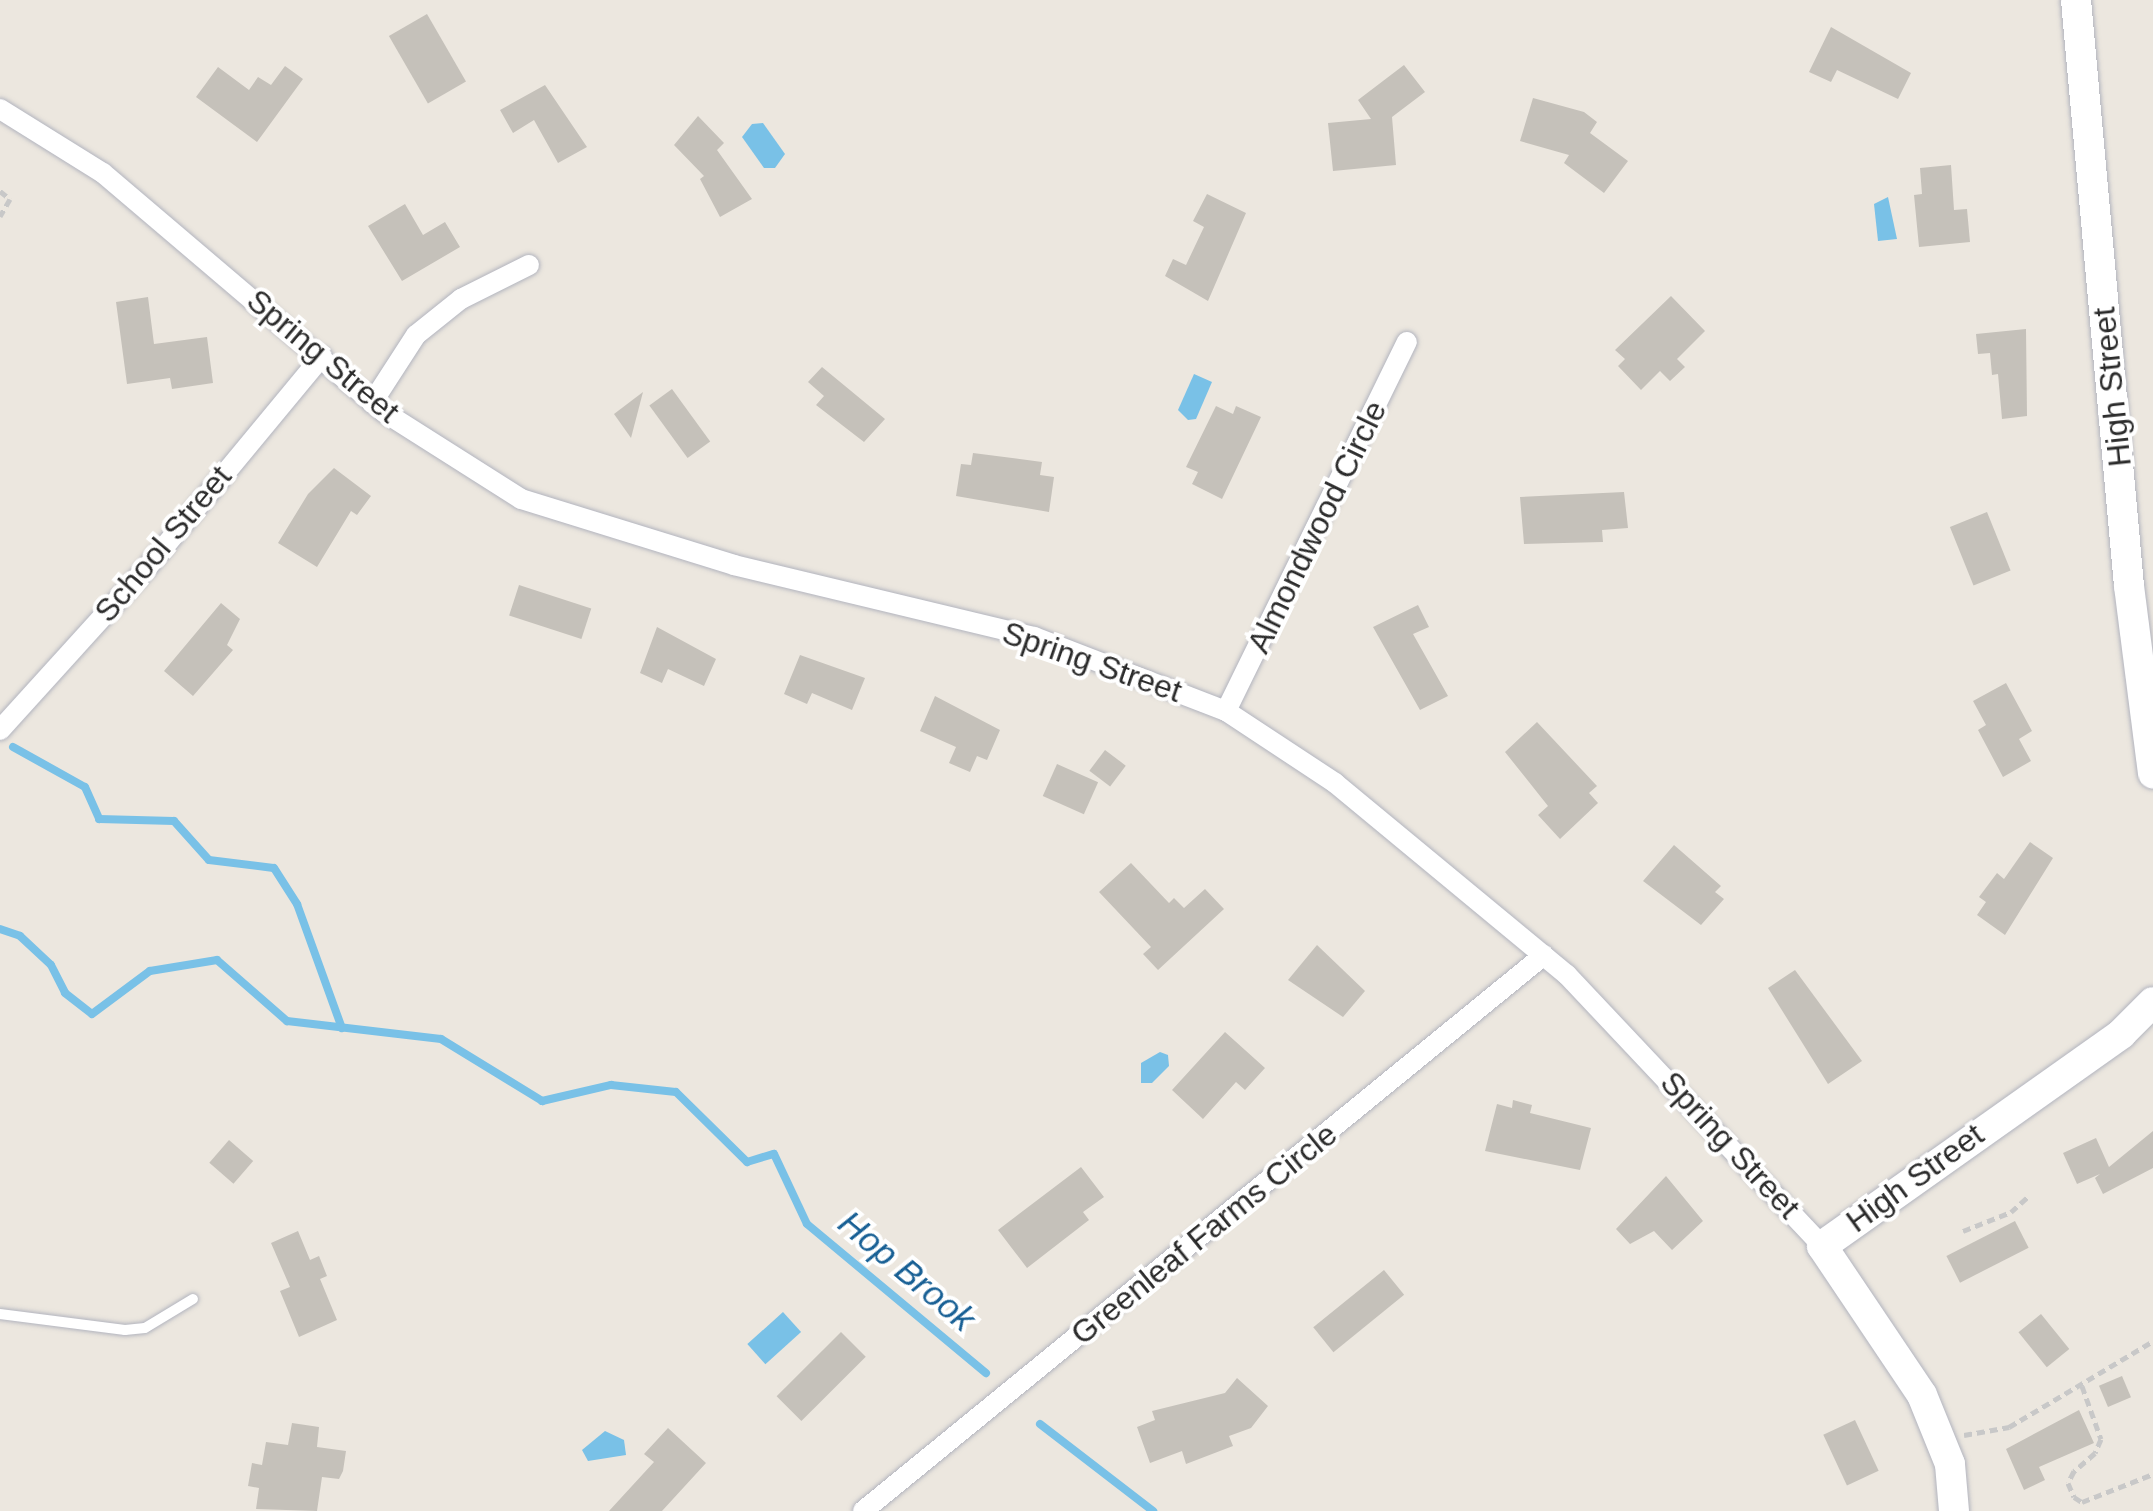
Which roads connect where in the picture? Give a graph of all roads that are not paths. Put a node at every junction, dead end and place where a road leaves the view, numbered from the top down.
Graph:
1 (2076, 0) edge
2 (0, 109) edge
3 (528, 264) dead end
4 (1407, 342) dead end
5 (322, 356) junction
6 (372, 403) junction
7 (1226, 711) junction
8 (0, 730) edge
9 (2153, 773) edge
10 (1544, 956) junction
11 (2153, 1002) edge
12 (1822, 1246) junction
13 (193, 1300) dead end
14 (0, 1314) edge
15 (863, 1511) edge
16 (1954, 1511) edge

1 - 9 street, High Street
2 - 5 street, Spring Street
3 - 6 street
4 - 7 street, Almondwood Circle
5 - 6 street, Spring Street
5 - 8 street, School Street
6 - 7 street, Spring Street
7 - 10 street, Spring Street
10 - 12 street, Spring Street
10 - 15 street, Greenleaf Farms Circle
11 - 12 street, High Street
12 - 16 street, Spring Street
13 - 14 lane

